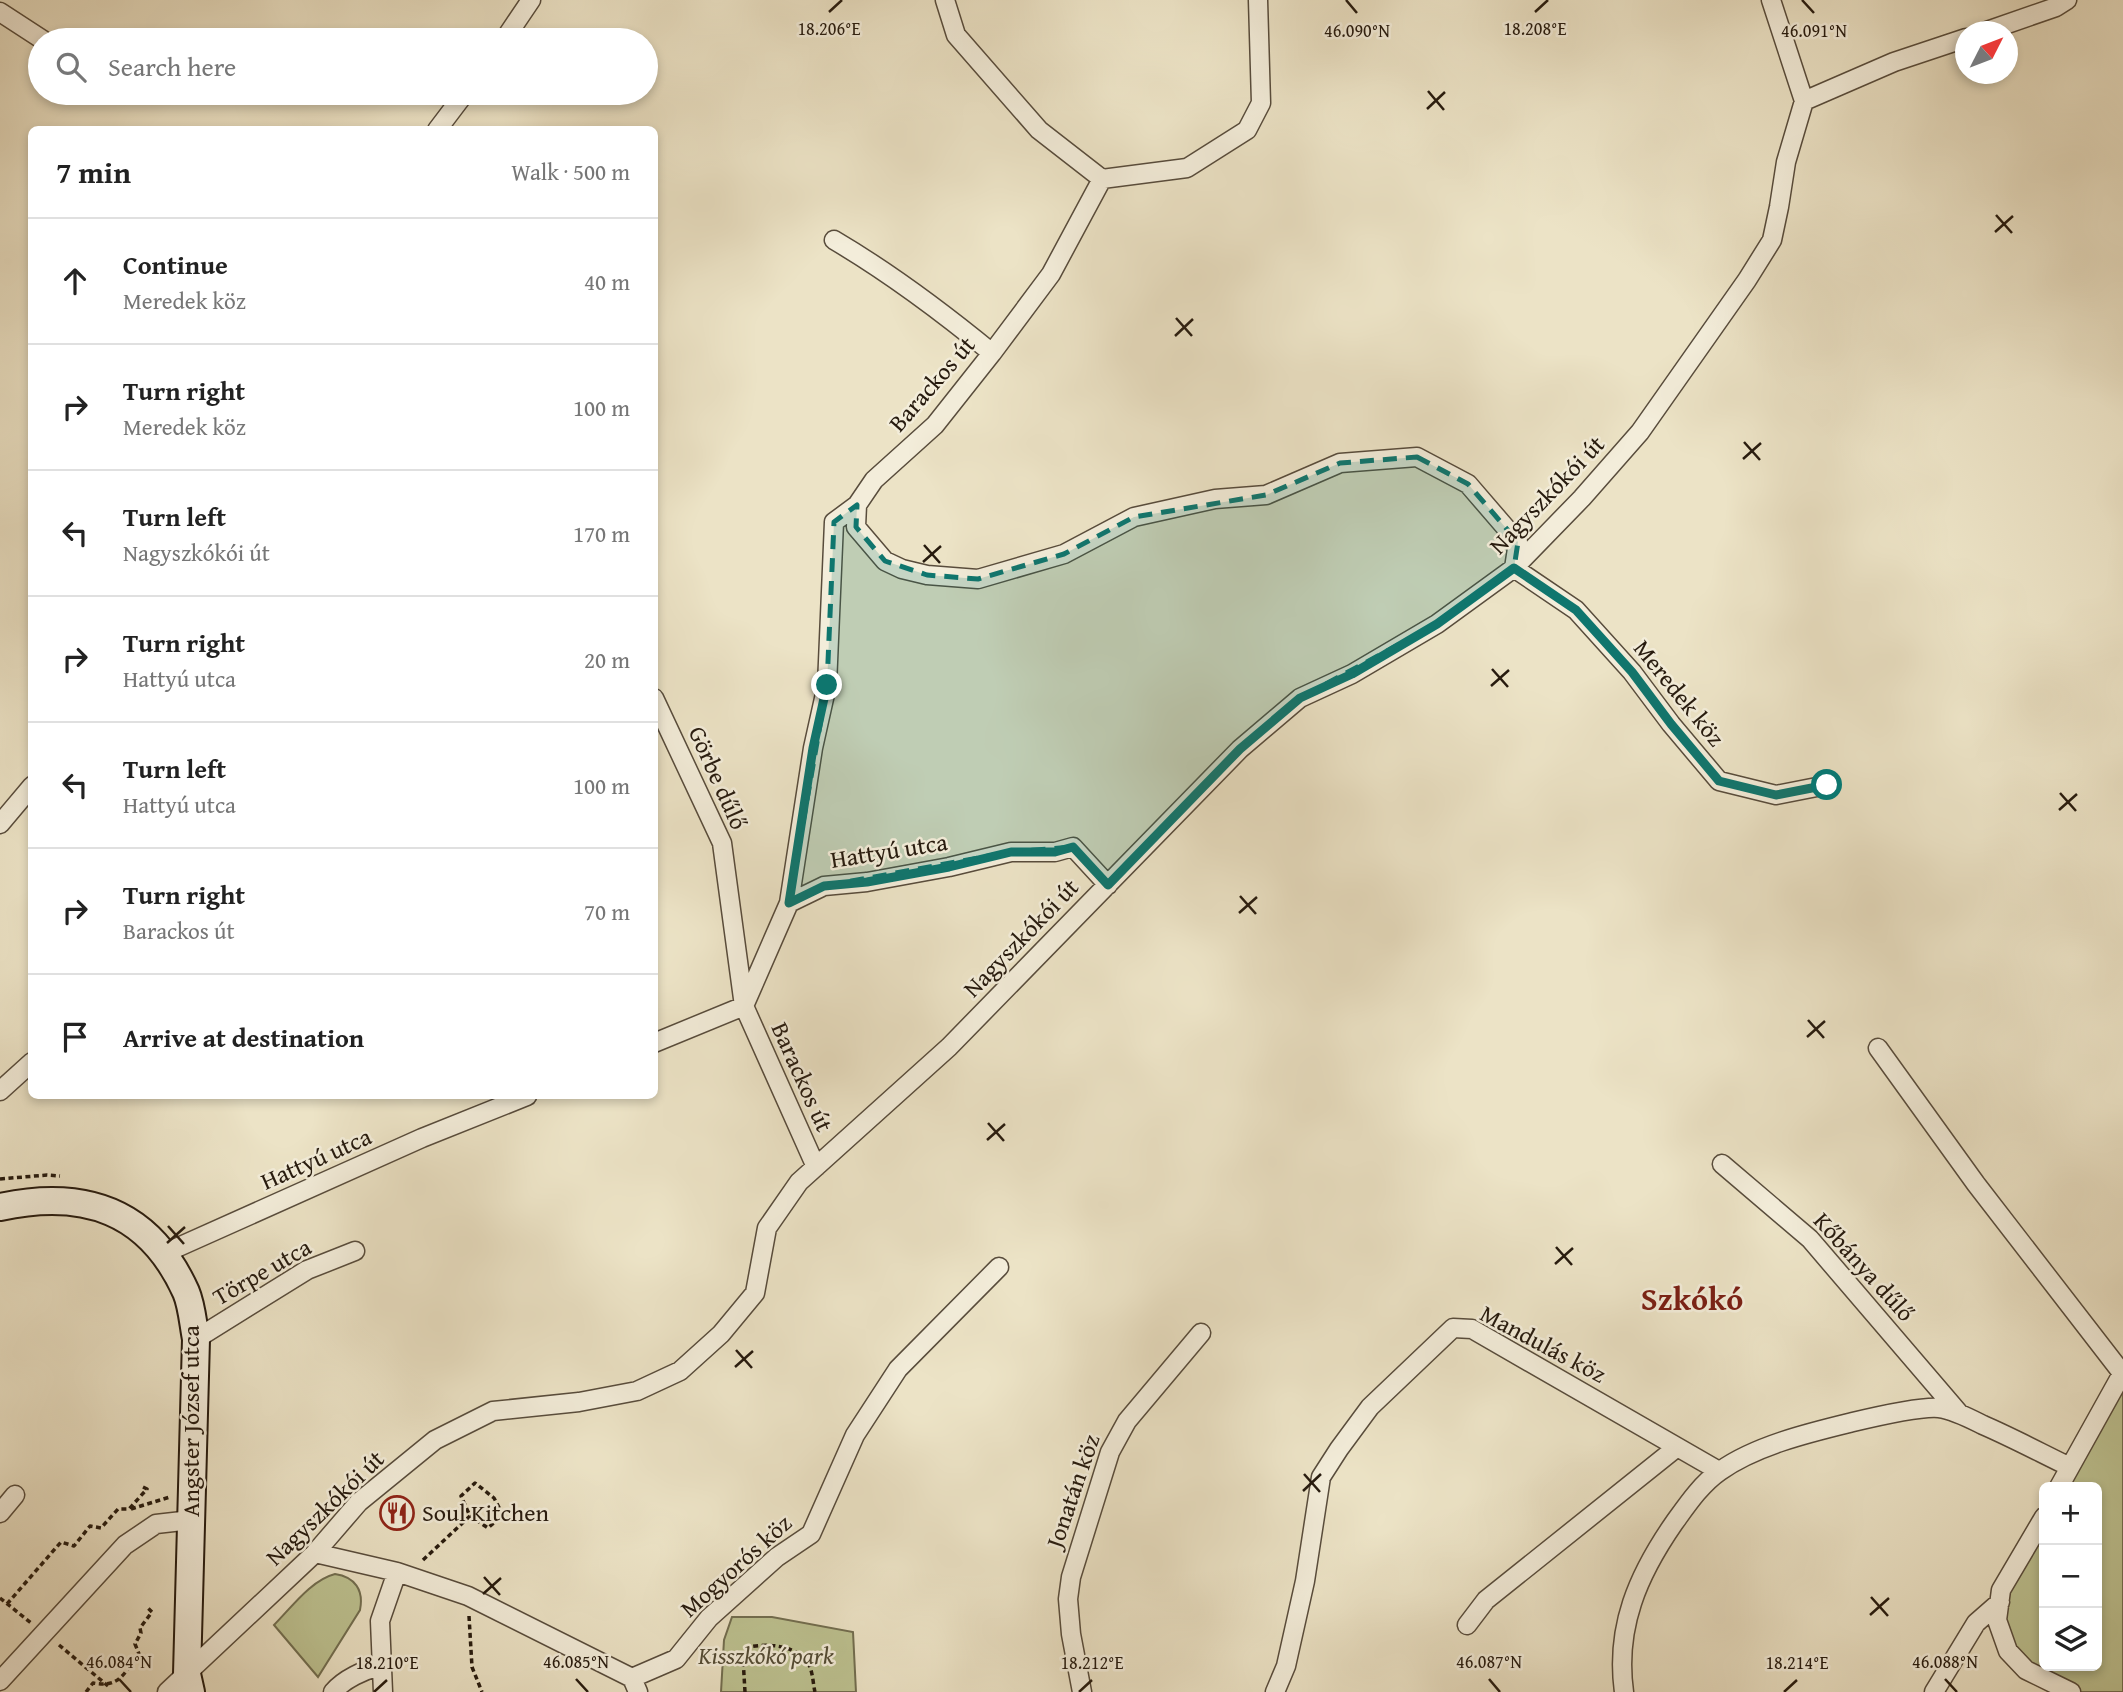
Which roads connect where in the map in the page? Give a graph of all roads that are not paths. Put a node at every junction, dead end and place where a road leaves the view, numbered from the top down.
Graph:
1 (531, 0) edge
2 (945, 0) edge
3 (1258, 0) edge
4 (1771, 0) edge
5 (2067, 0) edge
6 (0, 12) edge
7 (2016, 21) edge
8 (512, 28) edge
9 (28, 30) edge
10 (1955, 41) edge
11 (1804, 101) junction
12 (456, 105) edge
13 (440, 126) edge
14 (1102, 179) junction
15 (834, 240) dead end
16 (992, 353) junction
17 (857, 505) junction
18 (1514, 568) junction
19 (658, 707) edge
20 (1827, 785) dead end
21 (28, 791) edge
22 (0, 824) edge
23 (1108, 885) junction
24 (789, 903) junction
25 (744, 1006) junction
26 (658, 1041) edge
27 (1878, 1048) dead end
28 (28, 1066) edge
29 (0, 1091) edge
30 (520, 1099) edge
31 (1722, 1164) dead end
32 (816, 1167) junction
33 (0, 1207) edge
34 (355, 1251) dead end
35 (165, 1253) junction
36 (999, 1267) dead end
37 (1200, 1333) dead end
38 (196, 1339) junction
39 (2123, 1373) edge
40 (1959, 1413) junction
41 (1676, 1448) junction
42 (2070, 1467) junction
43 (1719, 1471) junction
44 (2062, 1482) edge
45 (15, 1495) dead end
46 (0, 1513) edge
47 (185, 1520) junction
48 (2039, 1525) edge
49 (315, 1553) junction
50 (397, 1572) junction
51 (2000, 1602) junction
52 (1467, 1625) dead end
53 (380, 1666) junction
54 (0, 1681) edge
55 (189, 1683) edge
56 (635, 1685) edge
57 (167, 1692) edge
58 (333, 1692) edge
59 (383, 1692) edge
60 (1082, 1692) edge
61 (1275, 1692) edge
62 (1624, 1692) edge
63 (1934, 1692) edge
64 (2071, 1692) edge

1 - 8 street
2 - 14 street
3 - 14 street
4 - 11 street
5 - 7 street
6 - 9 street
10 - 11 street
11 - 18 street, Nagyszkókói út
12 - 13 street
14 - 16 street, Barackos út
15 - 16 street
16 - 17 street, Barackos út
17 - 18 street
17 - 24 street, Barackos út
18 - 20 street, Meredek köz
18 - 23 street, Nagyszkókói út
19 - 25 street, Görbe dűlő
21 - 22 street
23 - 24 street, Hattyú utca
23 - 32 street, Nagyszkókói út
24 - 25 street
25 - 26 street
25 - 32 street, Barackos út
27 - 39 street
28 - 29 street
30 - 35 street, Hattyú utca
31 - 40 street, Kőbánya dűlő
32 - 49 street, Nagyszkókói út
33 - 35 street, Angster József utca
34 - 38 street, Törpe utca
35 - 38 street, Angster József utca
36 - 56 street, Mogyorós köz
37 - 60 street, Jonatán köz
38 - 47 street, Angster József utca
39 - 42 street
40 - 42 street
40 - 43 street
41 - 43 street, Mandulás köz
41 - 52 street
41 - 61 street, Mandulás köz
42 - 44 street
43 - 62 street
45 - 46 street
47 - 54 street
47 - 55 street, Angster József utca
48 - 51 street
49 - 50 street
49 - 55 street, Nagyszkókói út
50 - 53 street
50 - 56 street
51 - 63 street
51 - 64 street
53 - 58 street
53 - 59 street
55 - 57 street, Nagyszkókói út

